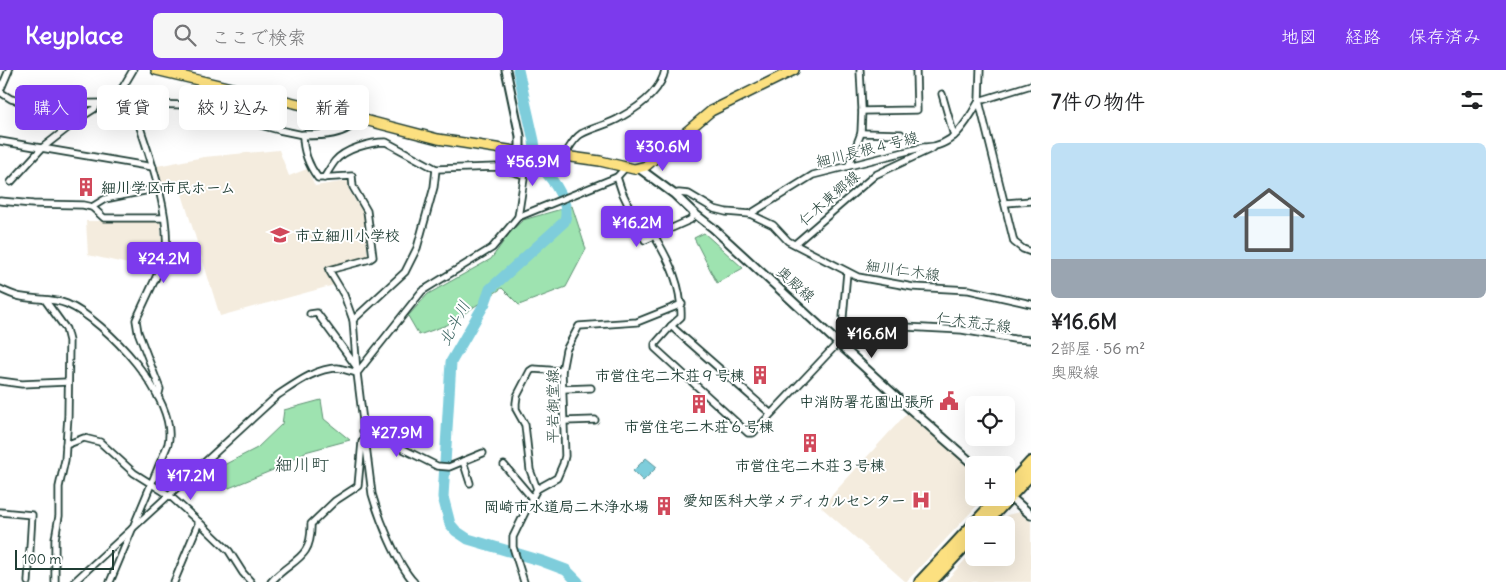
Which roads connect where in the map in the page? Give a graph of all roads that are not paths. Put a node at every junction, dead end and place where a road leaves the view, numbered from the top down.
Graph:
1 (9, 70) edge
2 (133, 70) edge
3 (156, 70) edge
4 (506, 70) edge
5 (665, 70) edge
6 (794, 70) edge
7 (860, 70) edge
8 (916, 70) edge
9 (980, 70) edge
10 (1031, 84) edge
11 (124, 85) edge
12 (0, 91) edge
13 (942, 94) dead end
14 (979, 102) junction
15 (97, 104) joint
16 (297, 104) edge
17 (169, 105) edge
18 (862, 111) junction
19 (369, 121) edge
20 (141, 130) edge
21 (340, 130) edge
22 (861, 133) junction
23 (901, 134) dead end
24 (303, 135) junction
25 (954, 136) junction
26 (0, 140) edge
27 (935, 147) junction
28 (42, 148) junction
29 (530, 153) junction
30 (564, 156) junction
31 (849, 165) junction
32 (153, 167) junction
33 (626, 167) junction
34 (436, 169) junction
35 (640, 169) junction
36 (524, 175) junction
37 (618, 177) junction
38 (324, 178) junction
39 (11, 182) dead end
40 (158, 188) junction
41 (674, 194) junction
42 (0, 201) edge
43 (1031, 202) edge
44 (1006, 203) junction
45 (92, 207) junction
46 (695, 214) junction
47 (750, 214) junction
48 (518, 217) junction
49 (164, 218) junction
50 (655, 237) junction
51 (795, 244) junction
52 (1031, 252) edge
53 (847, 272) junction
54 (0, 289) edge
55 (45, 300) junction
56 (682, 304) junction
57 (1031, 304) edge
58 (310, 314) dead end
59 (353, 320) junction
60 (671, 326) junction
61 (1031, 340) edge
62 (838, 342) junction
63 (356, 366) junction
64 (562, 371) junction
65 (357, 373) junction
66 (0, 382) edge
67 (67, 382) junction
68 (591, 388) dead end
69 (563, 389) junction
70 (158, 397) junction
71 (770, 413) junction
72 (595, 420) dead end
73 (564, 421) junction
74 (363, 431) junction
75 (66, 445) junction
76 (483, 453) dead end
77 (965, 457) edge
78 (463, 461) junction
79 (1031, 462) edge
80 (504, 465) dead end
81 (1031, 474) edge
82 (470, 483) dead end
83 (151, 484) junction
84 (1015, 484) edge
85 (1015, 487) edge
86 (537, 489) junction
87 (169, 495) junction
88 (532, 498) junction
89 (1015, 500) edge
90 (991, 506) edge
91 (0, 512) edge
92 (1031, 515) edge
93 (200, 522) junction
94 (131, 532) junction
95 (965, 546) edge
96 (28, 582) edge
97 (55, 582) edge
98 (74, 582) edge
99 (110, 582) edge
100 (174, 582) edge
101 (251, 582) edge
102 (271, 582) edge
103 (414, 582) edge
104 (524, 582) edge
105 (920, 582) edge
106 (931, 582) edge

1 - 12 street
2 - 11 street
3 - 16 main road
4 - 29 street
5 - 30 street
6 - 35 main road
7 - 18 street
8 - 18 street
9 - 14 street
10 - 14 street
12 - 15 street
13 - 25 street
14 - 25 street, 細川長根４号線
14 - 44 street
15 - 28 street
17 - 24 street
18 - 22 street
19 - 29 main road
20 - 32 street
21 - 24 street
22 - 23 street
22 - 31 street
24 - 38 street
25 - 27 street, 細川長根４号線
26 - 28 street
27 - 31 street, 細川長根４号線
27 - 51 street, 仁木東郷線
28 - 32 street
28 - 39 street
29 - 30 main road
29 - 36 street
30 - 33 main road
31 - 47 street, 細川長根４号線
32 - 40 street
33 - 35 main road
33 - 37 street
34 - 36 street
34 - 38 street
34 - 59 street
35 - 41 street, 奥殿線
36 - 48 street
37 - 48 street
37 - 50 street
38 - 59 street
40 - 45 street
40 - 49 street
41 - 46 street, 奥殿線
41 - 47 street, 細川仁木線
42 - 45 street
43 - 44 street
44 - 52 street
45 - 49 street
46 - 50 street
46 - 62 street, 奥殿線
47 - 51 street, 細川仁木線
48 - 65 street
49 - 70 street
50 - 56 street
51 - 53 street, 細川仁木線
53 - 57 street, 細川仁木線
53 - 61 street, 仁木荒子線
54 - 55 street
55 - 67 street
55 - 70 street
56 - 60 street
56 - 64 street, 平岩御堂線
58 - 63 street
59 - 63 street
60 - 71 street
60 - 71 street
62 - 71 street
62 - 77 street, 奥殿線
63 - 65 street
64 - 69 street, 平岩御堂線
64 - 86 street
65 - 74 street
65 - 87 street
66 - 67 street
67 - 75 street
68 - 69 street
69 - 73 street, 平岩御堂線
70 - 83 street
72 - 73 street
73 - 86 street, 平岩御堂線
74 - 78 street
74 - 102 street
74 - 103 street
75 - 83 street
75 - 97 street
76 - 78 street
78 - 82 street
79 - 84 highway
80 - 88 street
81 - 85 highway
83 - 87 street
83 - 94 street
86 - 88 street, 平岩御堂線
87 - 93 street
87 - 94 street
88 - 104 street, 平岩御堂線
89 - 92 street
90 - 105 highway
91 - 96 street
93 - 100 street
93 - 101 street
94 - 98 street
94 - 99 street
95 - 106 highway

